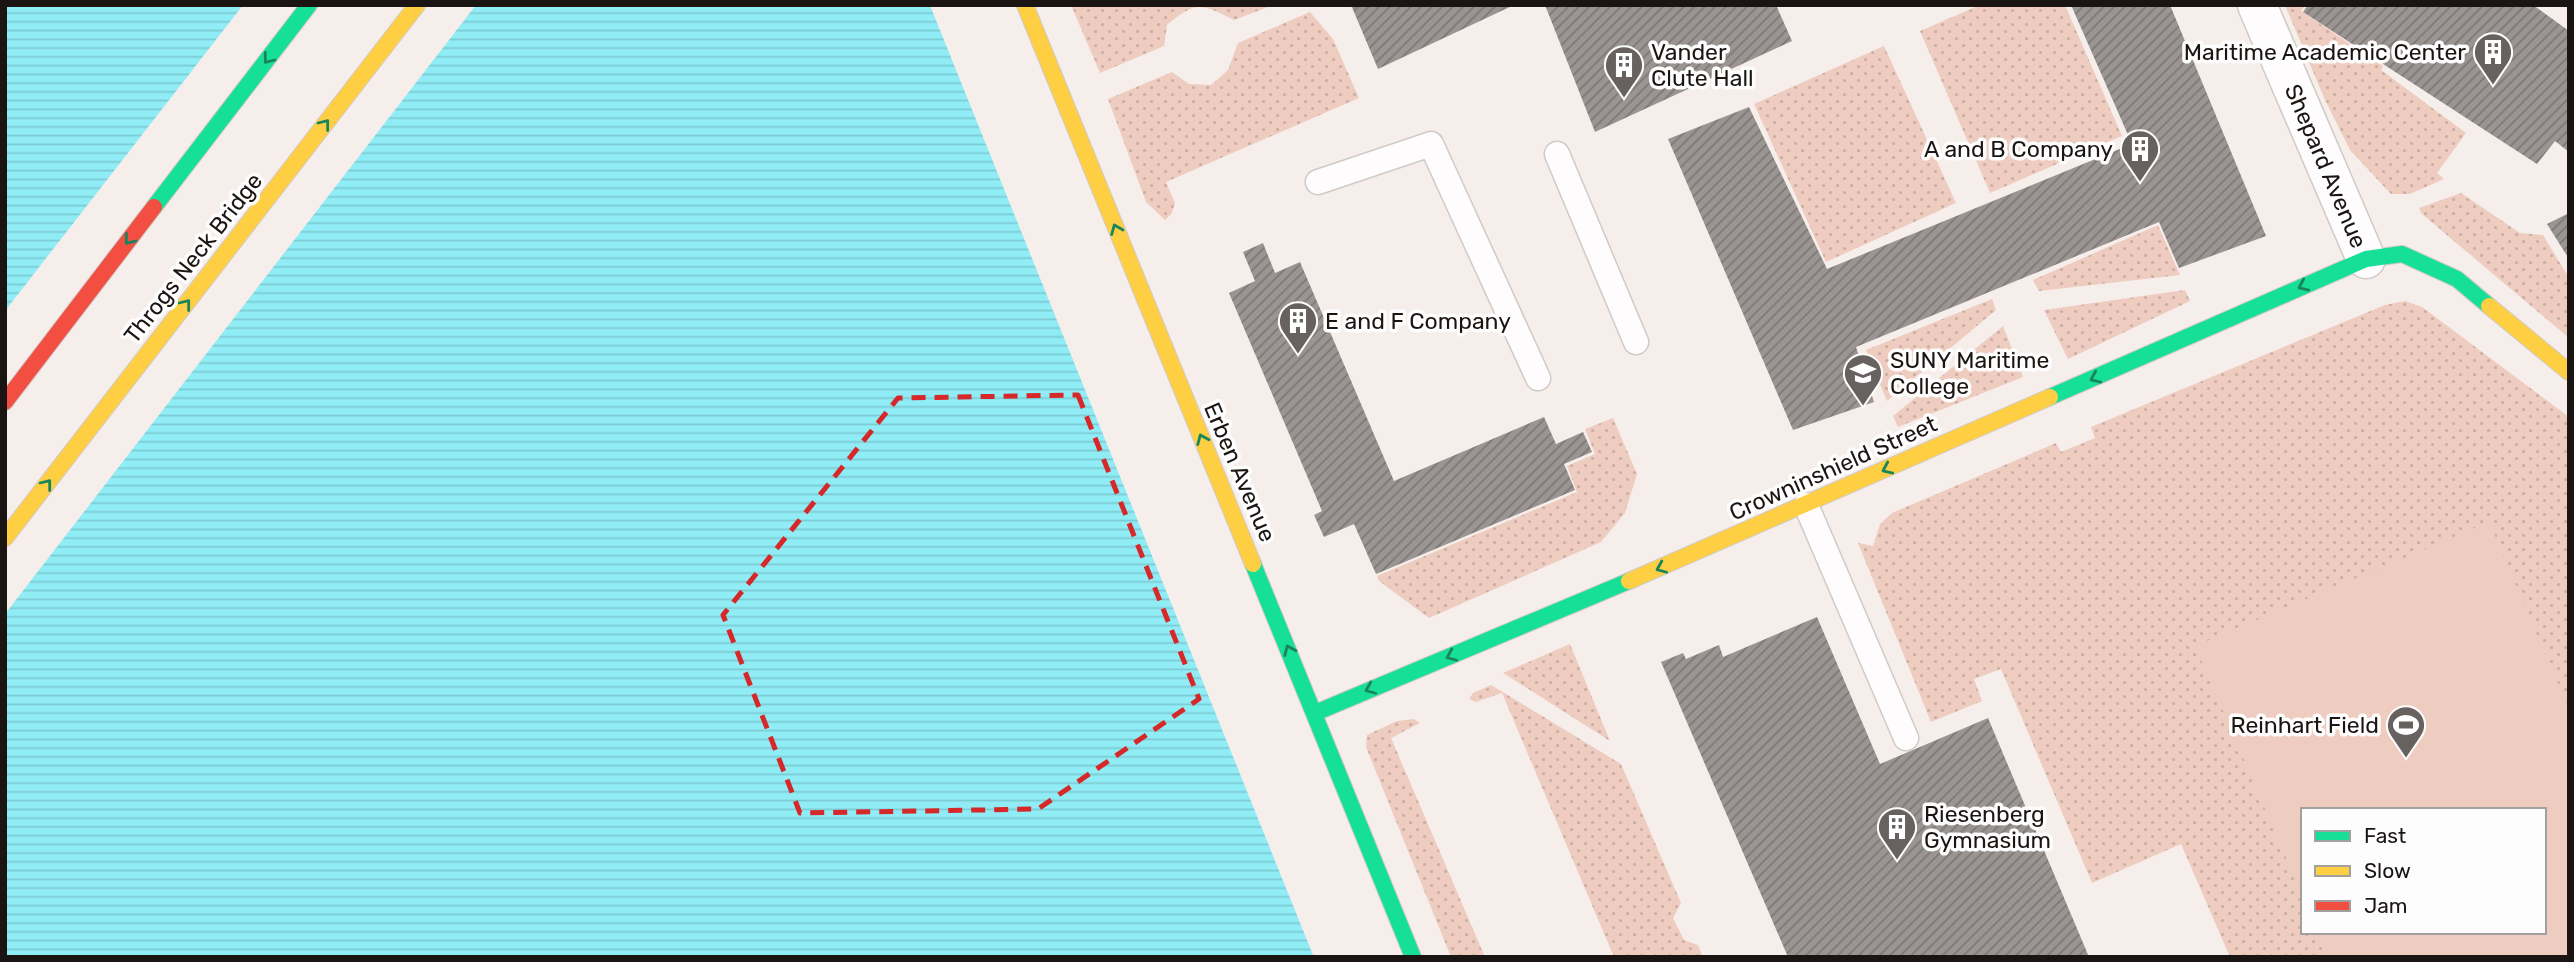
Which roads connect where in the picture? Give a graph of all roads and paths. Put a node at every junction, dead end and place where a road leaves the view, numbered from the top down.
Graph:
1 (309, 5) edge
2 (417, 5) edge
3 (1026, 5) edge
4 (2257, 5) edge
5 (1558, 153) dead end
6 (1318, 182) dead end
7 (2366, 259) junction
8 (1636, 342) dead end
9 (2569, 372) edge
10 (1538, 378) dead end
11 (5, 402) edge
12 (1806, 505) junction
13 (5, 538) edge
14 (1315, 713) junction
15 (1906, 738) dead end
16 (1413, 957) edge

1 -> 11 main road
13 -> 2 main road, Throgs Neck Bridge
14 -> 3 main road, Erben Avenue
4 - 7 street, Shepard Avenue
5 - 8 lane
6 - 10 lane
7 - 9 main road, Shepard Avenue
7 -> 12 main road, Crowninshield Street
12 -> 14 main road, Crowninshield Street
12 - 15 lane
14 - 16 main road, Erben Avenue

